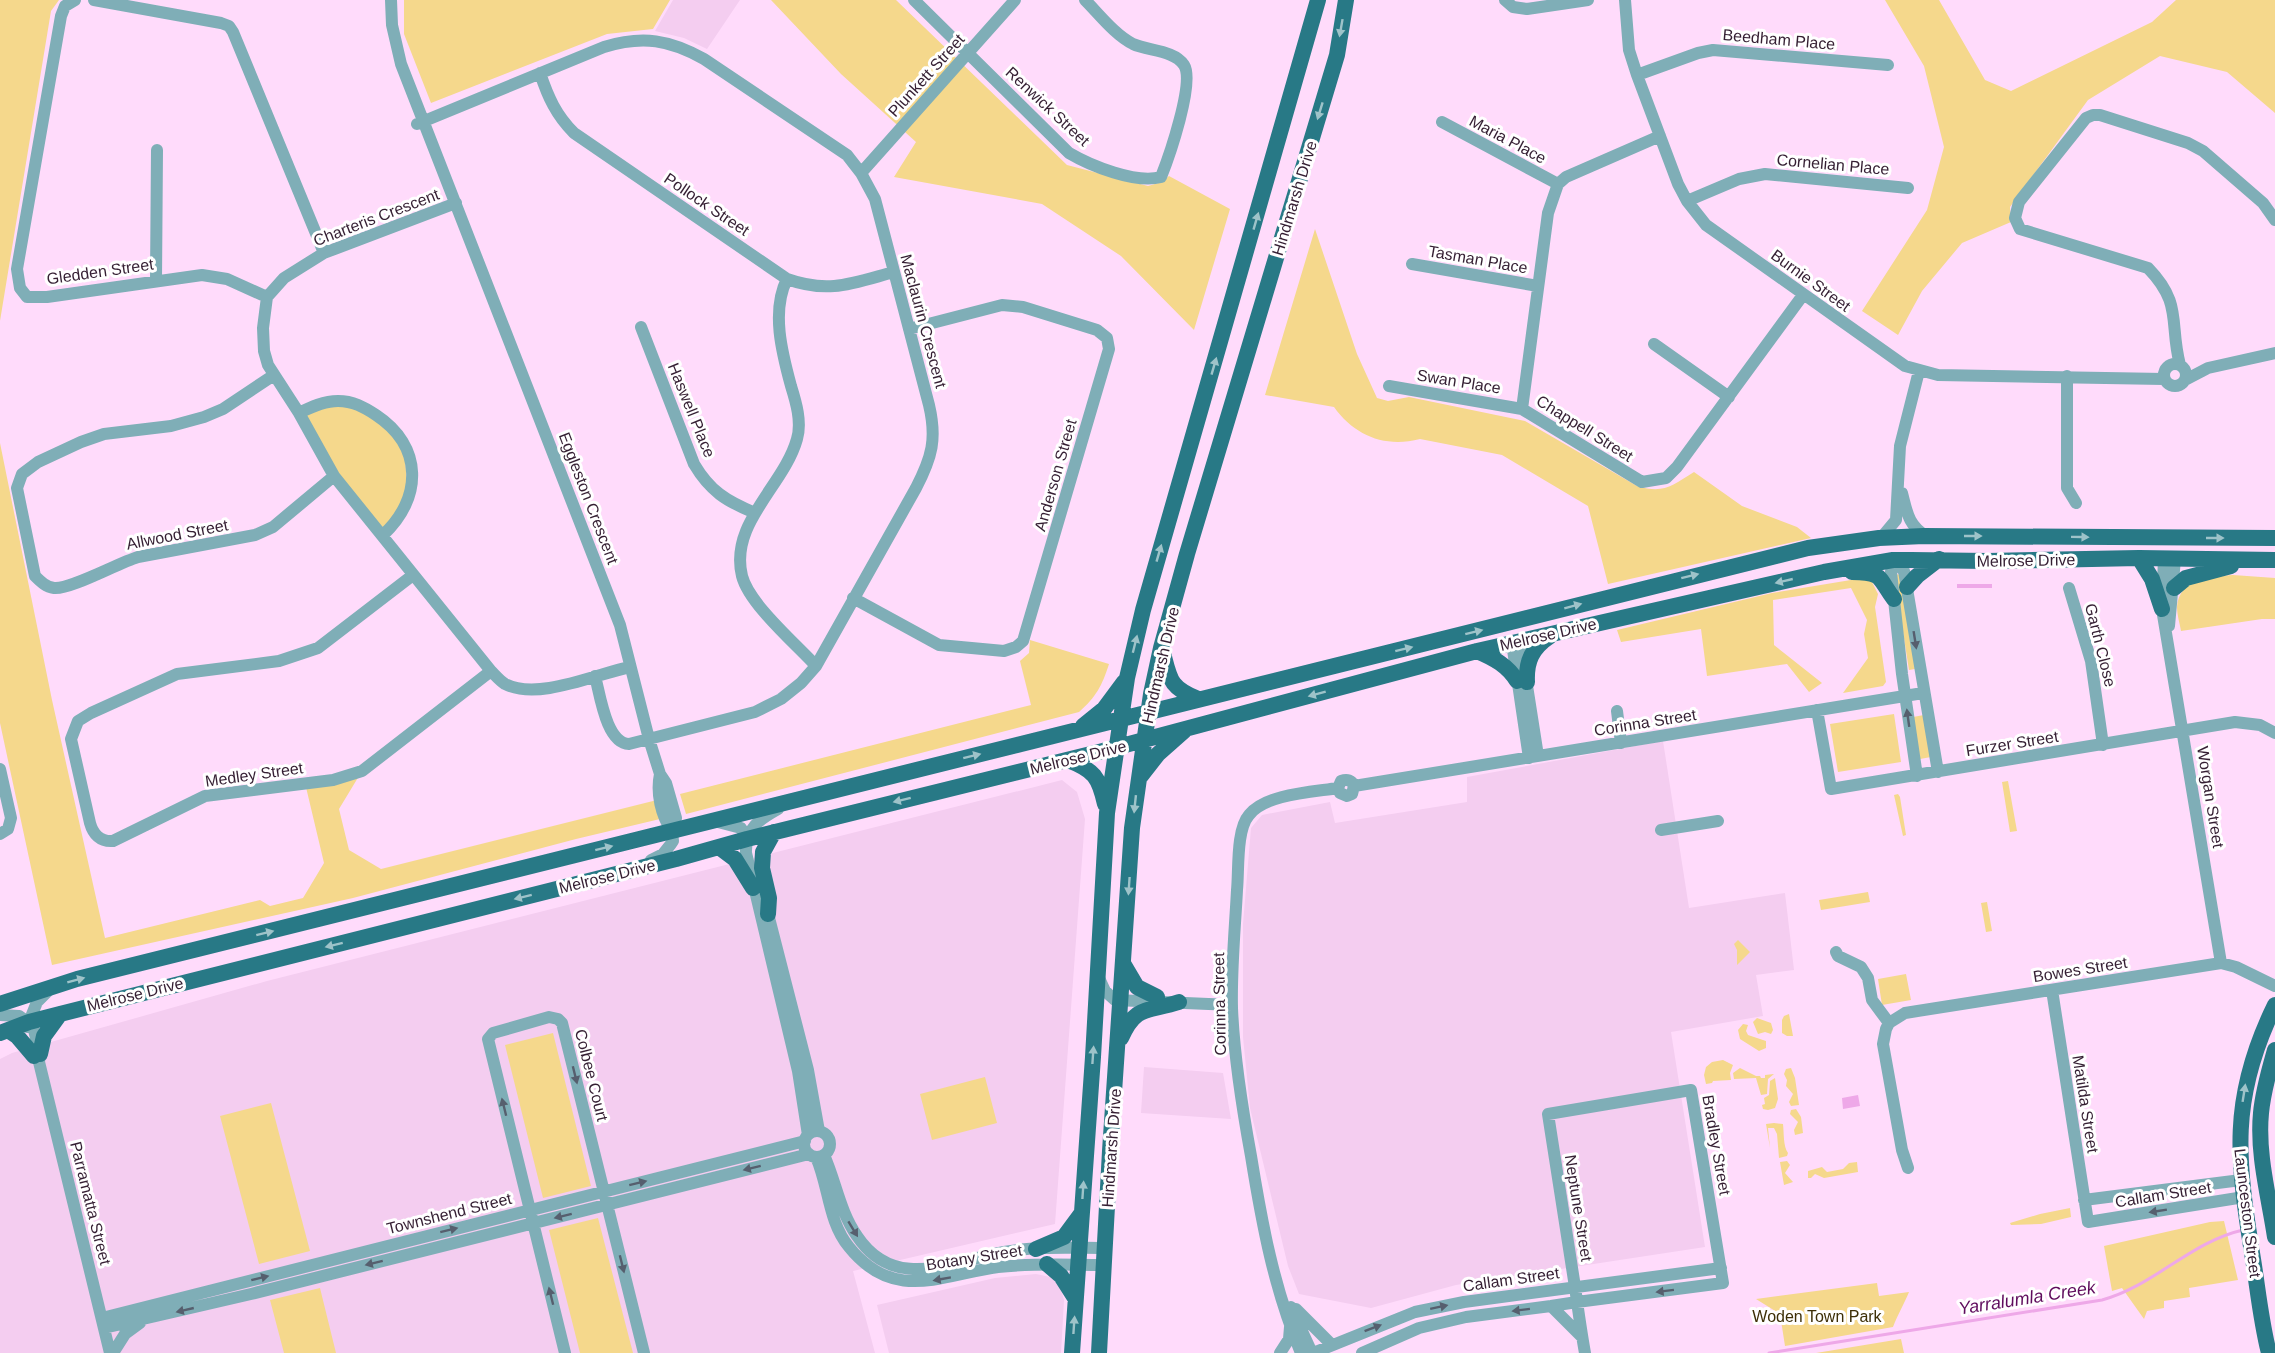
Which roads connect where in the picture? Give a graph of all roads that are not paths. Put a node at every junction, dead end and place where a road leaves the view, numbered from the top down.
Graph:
1 (75, 0) edge
2 (94, 0) edge
3 (383, 0) edge
4 (391, 0) edge
5 (914, 0) edge
6 (1015, 0) edge
7 (1085, 0) edge
8 (1305, 0) edge
9 (1318, 0) edge
10 (1346, 0) edge
11 (1505, 0) edge
12 (1588, 0) edge
13 (1625, 0) edge
14 (1313, 24) junction
15 (968, 53) junction
16 (1887, 65) dead end
17 (540, 74) junction
18 (1637, 75) junction
19 (1442, 122) dead end
20 (420, 123) junction
21 (1660, 136) junction
22 (156, 150) dead end
23 (861, 172) junction
24 (1558, 184) junction
25 (1908, 188) dead end
26 (1687, 201) junction
27 (452, 205) junction
28 (2275, 220) edge
29 (324, 253) junction
30 (1412, 264) dead end
31 (894, 272) junction
32 (787, 279) junction
33 (156, 280) junction
34 (1538, 286) junction
35 (1803, 295) junction
36 (267, 297) junction
37 (641, 327) dead end
38 (909, 328) junction
39 (1654, 344) dead end
40 (2275, 353) edge
41 (2172, 368) junction
42 (2208, 368) junction
43 (1919, 371) junction
44 (274, 375) junction
45 (2067, 376) junction
46 (2185, 380) junction
47 (1389, 386) dead end
48 (1729, 396) junction
49 (1522, 409) junction
50 (298, 413) junction
51 (334, 476) junction
52 (1900, 480) junction
53 (2076, 503) dead end
54 (755, 513) junction
55 (383, 535) junction
56 (1925, 536) junction
57 (1881, 538) junction
58 (2170, 538) junction
59 (2275, 538) edge
60 (1860, 541) junction
61 (2139, 558) junction
62 (2170, 558) junction
63 (1893, 560) junction
64 (1939, 560) junction
65 (2258, 560) junction
66 (2275, 560) edge
67 (1824, 572) junction
68 (413, 575) junction
69 (1907, 587) junction
70 (2069, 588) dead end
71 (2174, 588) junction
72 (853, 598) junction
73 (1894, 599) junction
74 (2162, 609) junction
75 (1512, 622) junction
76 (1556, 632) junction
77 (2168, 636) junction
78 (1439, 640) junction
79 (1516, 642) junction
80 (1161, 648) junction
81 (1471, 653) junction
82 (1432, 663) junction
83 (816, 666) junction
84 (630, 667) junction
85 (490, 671) junction
86 (595, 676) junction
87 (1127, 678) junction
88 (1522, 682) junction
89 (1923, 693) junction
90 (1905, 696) junction
91 (1198, 699) junction
92 (1817, 710) junction
93 (1617, 711) dead end
94 (1148, 712) junction
95 (1121, 719) junction
96 (1187, 729) junction
97 (1077, 730) junction
98 (2184, 731) junction
99 (2275, 733) edge
100 (649, 739) junction
101 (1144, 740) junction
102 (1621, 743) junction
103 (2103, 745) junction
104 (1117, 747) junction
105 (1534, 757) junction
106 (1068, 760) junction
107 (0, 769) edge
108 (1938, 772) junction
109 (1917, 776) junction
110 (1138, 780) junction
111 (790, 802) junction
112 (1107, 813) junction
113 (710, 821) junction
114 (1718, 821) dead end
115 (1661, 830) dead end
116 (774, 832) junction
117 (0, 834) edge
118 (673, 836) junction
119 (747, 839) junction
120 (719, 847) junction
121 (702, 852) junction
122 (637, 868) junction
123 (753, 888) junction
124 (768, 914) junction
125 (1836, 952) dead end
126 (2221, 963) junction
127 (1124, 964) junction
128 (1098, 975) junction
129 (2275, 986) edge
130 (51, 987) junction
131 (2052, 990) junction
132 (1117, 997) junction
133 (1157, 997) junction
134 (1179, 1002) junction
135 (0, 1004) edge
136 (1232, 1005) junction
137 (2275, 1005) edge
138 (1096, 1008) junction
139 (60, 1014) junction
140 (29, 1022) junction
141 (1889, 1023) junction
142 (3, 1026) edge
143 (1118, 1044) junction
144 (2275, 1050) edge
145 (38, 1057) junction
146 (1549, 1118) joint
147 (810, 1136) junction
148 (816, 1155) junction
149 (1908, 1168) dead end
150 (2241, 1180) junction
151 (604, 1191) junction
152 (2244, 1197) junction
153 (2084, 1200) junction
154 (607, 1205) junction
155 (530, 1210) junction
156 (1081, 1214) junction
157 (2088, 1222) joint
158 (533, 1223) junction
159 (2275, 1237) edge
160 (1036, 1249) junction
161 (1078, 1257) junction
162 (1104, 1257) junction
163 (1047, 1264) junction
164 (1721, 1268) junction
165 (1723, 1283) joint
166 (1278, 1286) junction
167 (1575, 1287) junction
168 (1076, 1298) junction
169 (1287, 1299) junction
170 (1577, 1302) junction
171 (1551, 1306) junction
172 (147, 1319) junction
173 (103, 1323) junction
174 (1290, 1326) junction
175 (1582, 1337) junction
176 (1332, 1345) junction
177 (1100, 1348) edge
178 (112, 1353) edge
179 (565, 1353) edge
180 (644, 1353) edge
181 (1072, 1353) edge
182 (1280, 1353) edge
183 (1301, 1353) edge
184 (1312, 1353) edge
185 (1362, 1353) edge
186 (1585, 1353) edge
187 (2269, 1353) edge

1 - 33 street, Gledden Street
2 - 29 street
3 - 20 street, Eggleston Crescent
4 - 20 street, Eggleston Crescent
5 - 15 street
6 - 15 street, Plunkett Street
7 - 15 street, Renwick Street
8 - 14 main road
9 - 14 main road, Hindmarsh Drive
10 -> 80 main road, Hindmarsh Drive
11 - 12 street
13 - 18 street, Burnie Street
87 -> 14 main road, Hindmarsh Drive
15 - 23 street, Plunkett Street
16 - 18 street, Beedham Place
17 - 20 street, Maclaurin Crescent
17 - 23 street, Maclaurin Crescent
17 - 32 street, Pollock Street
18 - 21 street, Burnie Street
19 - 24 street, Maria Place
20 - 27 street, Eggleston Crescent
21 - 24 street
21 - 26 street, Burnie Street
22 - 33 street
23 - 31 street, Maclaurin Crescent
24 - 34 street, Chappell Street
25 - 26 street, Cornelian Place
26 - 35 street, Burnie Street
27 - 29 street, Charteris Crescent
27 - 84 street, Eggleston Crescent
28 - 41 street
29 - 36 street, Charteris Crescent
30 - 34 street, Tasman Place
31 - 32 street, Pollock Street
31 - 38 street, Maclaurin Crescent
32 - 54 street
33 - 36 street, Gledden Street
34 - 49 street, Chappell Street
35 - 43 street, Burnie Street
35 - 48 street, Chappell Street
36 - 44 street
37 - 54 street, Haswell Place
38 - 72 street, Maclaurin Crescent
38 - 72 street, Anderson Street
39 - 48 street
40 - 42 street, Burnie Street
41 - 42 street, Burnie Street
41 - 45 street, Burnie Street
41 - 46 street
41 - 46 street
42 - 46 street, Burnie Street
43 - 45 street, Burnie Street
43 - 52 street
44 - 50 street
44 - 51 street, Allwood Street
45 - 53 street
47 - 49 street, Swan Place
48 - 49 street, Chappell Street
50 - 51 street
50 - 55 street
51 - 55 street
52 - 56 street
52 - 57 street
54 - 83 street
55 - 68 street
56 - 57 main road, Melrose Drive
56 -> 58 main road, Melrose Drive
56 - 63 main road
57 - 60 main road, Melrose Drive
58 -> 59 main road, Melrose Drive
58 - 62 main road
60 - 63 main road
75 -> 60 main road, Melrose Drive
61 - 62 main road, Melrose Drive
61 - 64 main road, Melrose Drive
61 - 74 main road
62 - 65 main road, Melrose Drive
62 - 71 street, Worgan Street
62 - 74 street, Worgan Street
63 - 64 main road, Melrose Drive
63 - 67 main road, Melrose Drive
63 - 69 street
63 - 73 street
64 - 69 main road
65 - 66 main road, Melrose Drive
65 - 71 main road
67 - 73 main road
67 -> 76 main road, Melrose Drive
68 - 85 street
68 - 85 street, Medley Street
69 -> 89 street
70 - 103 street, Garth Close
71 - 77 street, Worgan Street
72 - 83 street, Maclaurin Crescent
73 - 90 street
74 - 77 street, Worgan Street
78 -> 75 main road, Melrose Drive
75 - 79 main road
76 - 79 main road, Melrose Drive
76 - 88 main road
77 - 98 street, Worgan Street
78 - 81 main road
78 - 82 main road
91 -> 78 main road, Melrose Drive
79 - 81 main road, Melrose Drive
79 - 88 street
80 - 91 main road
80 - 94 main road, Hindmarsh Drive
81 - 82 main road, Melrose Drive
81 - 88 main road
82 -> 96 main road, Melrose Drive
83 - 100 street, Maclaurin Crescent
84 - 86 street
84 - 100 street, Eggleston Crescent
85 - 86 street
86 - 100 street, Maclaurin Crescent
87 - 95 main road, Hindmarsh Drive
87 - 97 main road
88 - 105 street
89 - 90 street, Corinna Street
89 - 108 street
90 - 92 street, Corinna Street
109 -> 90 street
91 - 94 main road, Melrose Drive
92 - 102 street, Corinna Street
92 - 109 street, Furzer Street
93 - 102 street
94 - 95 main road, Melrose Drive
94 - 101 main road, Hindmarsh Drive
95 - 97 main road, Melrose Drive
95 - 104 main road, Hindmarsh Drive
96 - 101 main road, Melrose Drive
96 - 110 main road
111 -> 97 main road, Melrose Drive
98 - 99 street, Furzer Street
98 - 103 street, Furzer Street
98 - 126 street, Worgan Street
100 - 118 street, Eggleston Crescent
101 - 104 main road, Melrose Drive
101 - 110 main road, Hindmarsh Drive
102 - 105 street, Corinna Street
103 - 108 street, Furzer Street
104 - 106 main road, Melrose Drive
104 - 112 main road, Hindmarsh Drive
105 - 136 street, Corinna Street
106 - 112 main road
106 -> 116 main road, Melrose Drive
107 - 117 street
108 - 109 street, Furzer Street
110 -> 127 main road, Hindmarsh Drive
111 - 113 main road, Melrose Drive
111 - 119 street
112 - 128 main road, Hindmarsh Drive
113 - 118 main road, Melrose Drive
113 - 119 street
114 - 115 street
116 - 119 main road, Melrose Drive
116 - 124 main road
118 - 121 street
118 - 122 street
130 -> 118 main road, Melrose Drive
119 - 120 main road, Melrose Drive
119 - 123 street
119 - 124 street
120 - 121 main road, Melrose Drive
120 - 123 main road
121 - 122 main road, Melrose Drive
122 -> 139 main road, Melrose Drive
123 - 147 street
124 - 147 street
125 - 141 street
126 - 129 street, Bowes Street
126 - 131 street, Bowes Street
127 - 132 main road, Hindmarsh Drive
127 - 133 main road
128 - 132 street
128 - 138 main road, Hindmarsh Drive
130 - 135 main road, Melrose Drive
130 - 140 street
131 - 141 street, Bowes Street
131 - 153 street, Matilda Street
132 - 133 street
132 - 134 street
132 - 138 street
132 - 143 main road, Hindmarsh Drive
133 - 134 street
134 - 136 street
134 - 143 main road
136 - 166 street, Corinna Street
150 -> 137 main road, Launceston Street
156 -> 138 main road, Hindmarsh Drive
139 - 140 main road, Melrose Drive
139 - 145 main road
140 - 142 main road, Melrose Drive
140 - 145 street, Parramatta Street
141 - 149 street
142 - 145 main road
143 - 162 main road, Hindmarsh Drive
144 - 159 main road, Launceston Street
145 - 173 street, Parramatta Street
146 - 164 street, Bradley Street
146 - 167 street, Neptune Street
147 - 148 street
147 - 148 street
151 -> 147 street, Townshend Street
148 -> 154 street, Townshend Street
148 -> 160 street, Botany Street
163 -> 148 street, Botany Street
150 - 152 main road, Launceston Street
150 - 153 street, Callam Street
151 - 154 street, Colbee Court
151 - 155 street, Townshend Street
155 -> 151 street, Colbee Court
152 -> 157 street, Callam Street
152 - 187 main road, Launceston Street
153 - 157 street, Matilda Street
154 -> 158 street, Townshend Street
154 -> 180 street, Colbee Court
155 - 158 street, Colbee Court
173 -> 155 street, Townshend Street
156 - 160 main road
156 - 161 main road, Hindmarsh Drive
158 -> 172 street, Townshend Street
179 -> 158 street, Colbee Court
160 - 161 street, Botany Street
161 - 162 street, Botany Street
161 - 163 street, Botany Street
161 - 168 main road, Hindmarsh Drive
162 - 177 main road, Hindmarsh Drive
163 - 168 main road
164 - 165 street, Bradley Street
164 - 167 street, Callam Street
165 -> 170 street, Callam Street
166 - 169 street, Corinna Street
166 - 174 street, Corinna Street
167 - 170 street, Neptune Street
176 -> 167 street, Callam Street
181 -> 168 main road, Hindmarsh Drive
169 - 176 street
169 - 184 street, Corinna Street
170 - 171 street, Callam Street
170 - 175 street, Neptune Street
171 - 175 street
171 -> 185 street, Callam Street
172 - 173 street, Townshend Street
172 - 178 street, Townshend Street
173 - 178 street, Parramatta Street
174 - 182 street
174 - 183 street, Corinna Street
175 - 186 street, Neptune Street
176 - 184 street, Callam Street

